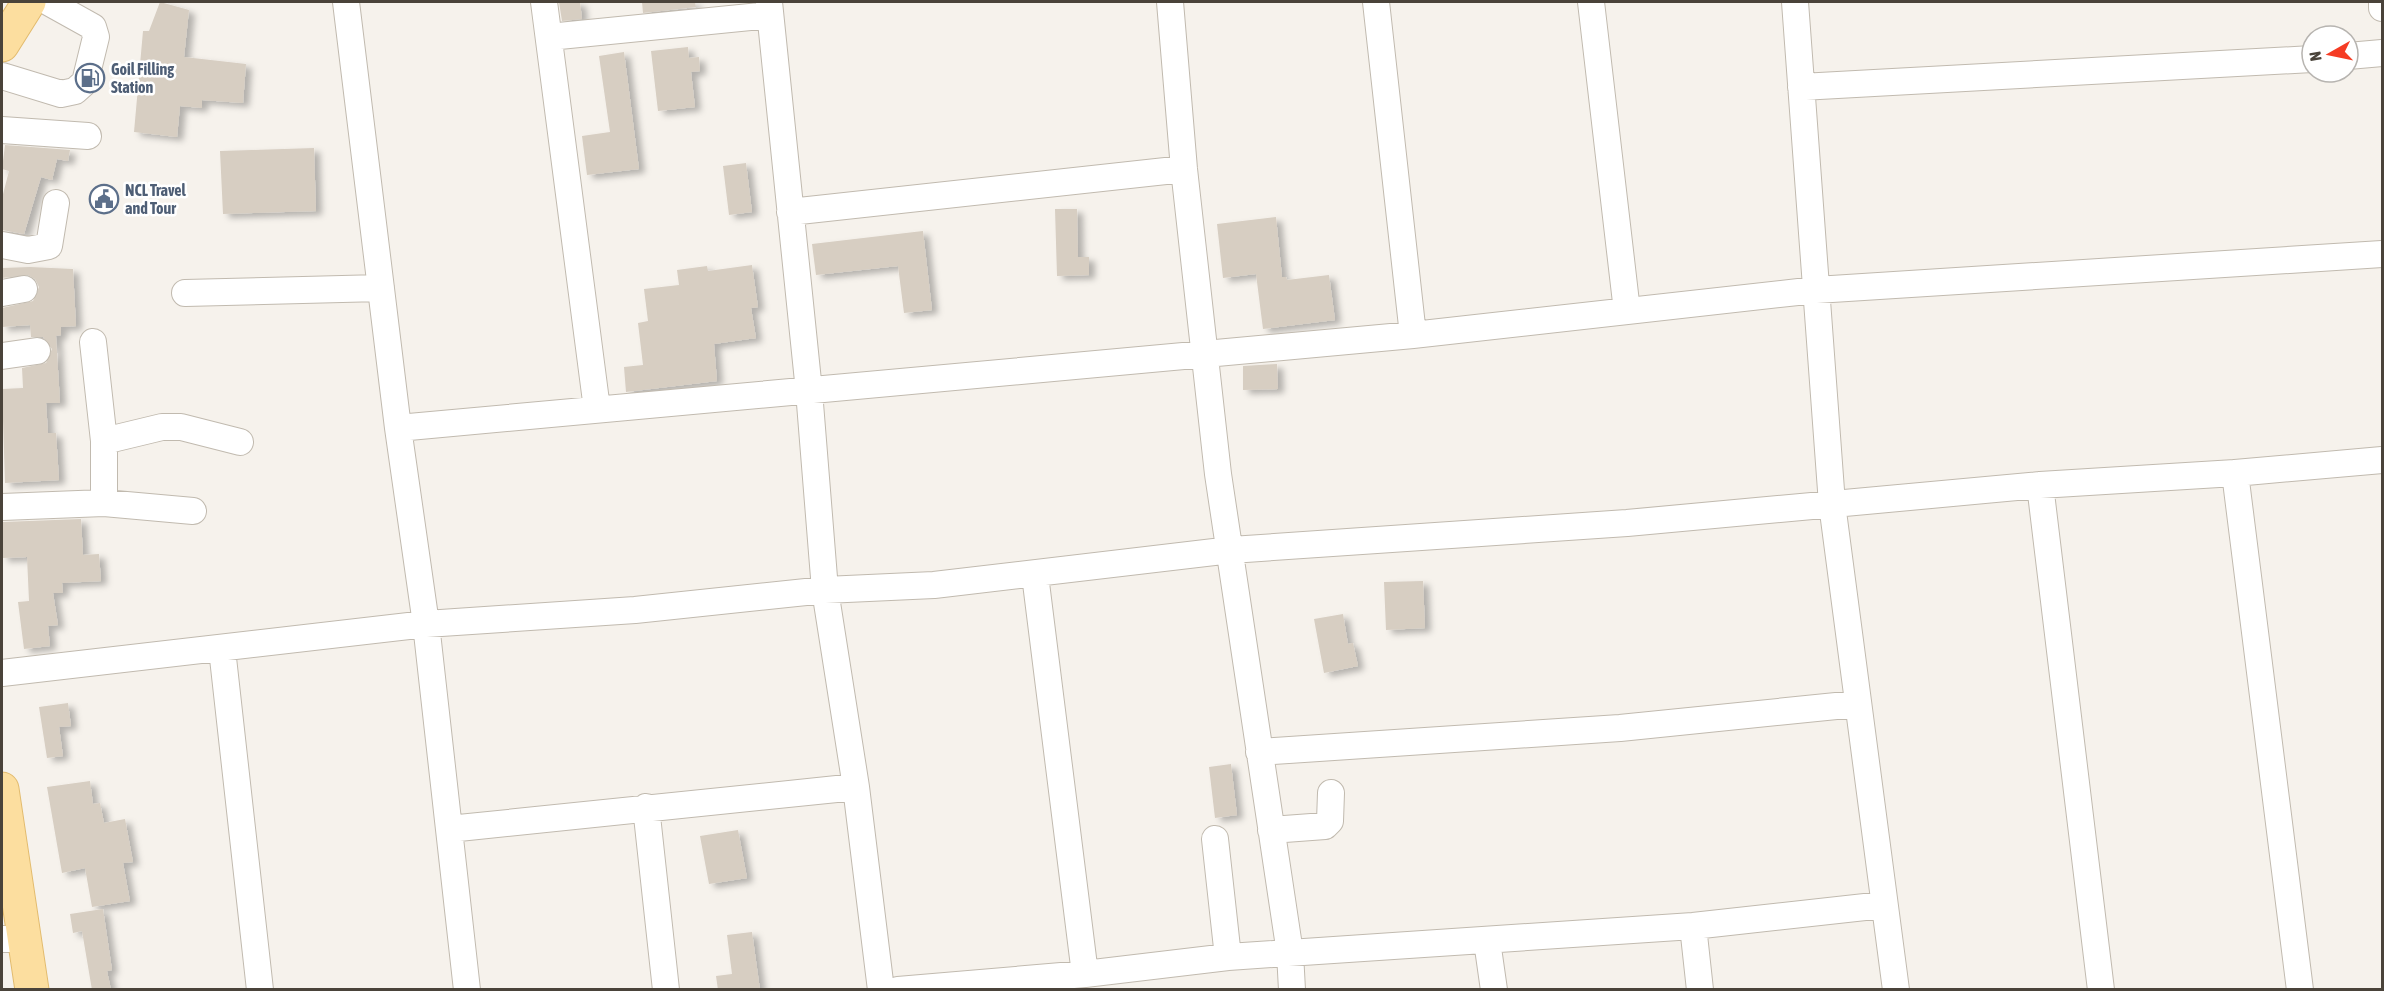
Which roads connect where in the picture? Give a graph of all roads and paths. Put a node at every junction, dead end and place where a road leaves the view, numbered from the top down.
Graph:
1 (48, 2) edge
2 (346, 2) edge
3 (544, 2) edge
4 (1170, 2) edge
5 (1376, 2) edge
6 (1591, 2) edge
7 (1795, 2) edge
8 (2382, 2) edge
9 (769, 8) edge
10 (2382, 8) edge
11 (16, 9) edge
12 (549, 37) junction
13 (2, 45) edge
14 (2382, 53) edge
15 (2360, 55) edge
16 (2300, 60) edge
17 (2, 76) edge
18 (1801, 87) junction
19 (2, 130) edge
20 (88, 136) dead end
21 (1185, 169) junction
22 (56, 203) dead end
23 (790, 212) junction
24 (2, 245) edge
25 (2382, 254) edge
26 (381, 288) junction
27 (1816, 290) junction
28 (185, 293) dead end
29 (1627, 310) junction
30 (1413, 335) junction
31 (93, 342) dead end
32 (37, 351) dead end
33 (1204, 355) junction
34 (2, 356) edge
35 (809, 391) junction
36 (597, 409) junction
37 (398, 428) junction
38 (104, 441) junction
39 (240, 442) dead end
40 (2382, 460) edge
41 (2235, 473) junction
42 (2040, 485) junction
43 (104, 503) junction
44 (1832, 504) junction
45 (2, 507) edge
46 (193, 511) dead end
47 (1232, 550) junction
48 (1035, 575) junction
49 (825, 590) junction
50 (426, 624) junction
51 (222, 649) junction
52 (2, 673) edge
53 (1856, 704) junction
54 (1258, 752) junction
55 (856, 787) junction
56 (2, 789) edge
57 (1331, 793) dead end
58 (646, 807) junction
59 (448, 829) junction
60 (1271, 830) junction
61 (1215, 839) dead end
62 (6, 845) edge
63 (1883, 905) junction
64 (1693, 926) junction
65 (13, 939) edge
66 (1487, 941) junction
67 (1290, 953) junction
68 (1228, 957) junction
69 (1085, 974) junction
70 (32, 990) edge
71 (260, 990) edge
72 (467, 990) edge
73 (666, 990) edge
74 (881, 990) edge
75 (898, 990) edge
76 (1292, 990) edge
77 (1494, 990) edge
78 (1700, 990) edge
79 (1896, 990) edge
80 (2101, 990) edge
81 (2300, 990) edge

1 - 17 street
2 - 26 street
3 - 12 street
4 - 21 street
5 - 30 street
6 - 29 street
7 - 18 street
8 - 10 street
9 - 12 street
9 - 23 street
11 - 13 main road
12 - 36 street
14 - 15 street
16 - 18 street
18 - 27 street
19 - 20 street
21 - 23 street
21 - 33 street
22 - 24 street
23 - 35 street
25 - 27 street
26 - 28 street
26 - 37 street
27 - 29 street
27 - 44 street
29 - 30 street
30 - 33 street
31 - 38 street
32 - 34 street
33 - 35 street
33 - 47 street
35 - 36 street
35 - 49 street
36 - 37 street
37 - 50 street
38 - 39 street
38 - 43 street
40 - 41 street
41 - 42 street
41 - 81 street
42 - 44 street
42 - 80 street
43 - 45 street
43 - 46 street
44 - 47 street
44 - 53 street
47 - 48 street
47 - 54 street
48 - 49 street
48 - 69 street
49 - 50 street
49 - 55 street
50 - 51 street
50 - 59 street
51 - 52 street
51 - 71 street
53 - 54 street
53 - 63 street
54 - 60 street
55 - 58 street
55 - 74 street
56 - 62 main road
57 - 60 street
58 - 59 street
58 - 73 street
59 - 72 street
60 - 67 street
61 - 68 street
62 - 65 main road
63 - 64 street
63 - 79 street
64 - 66 street
64 - 78 street
65 - 70 main road
66 - 67 street
66 - 77 street
67 - 68 street
67 - 76 street
68 - 69 street
69 - 75 street

